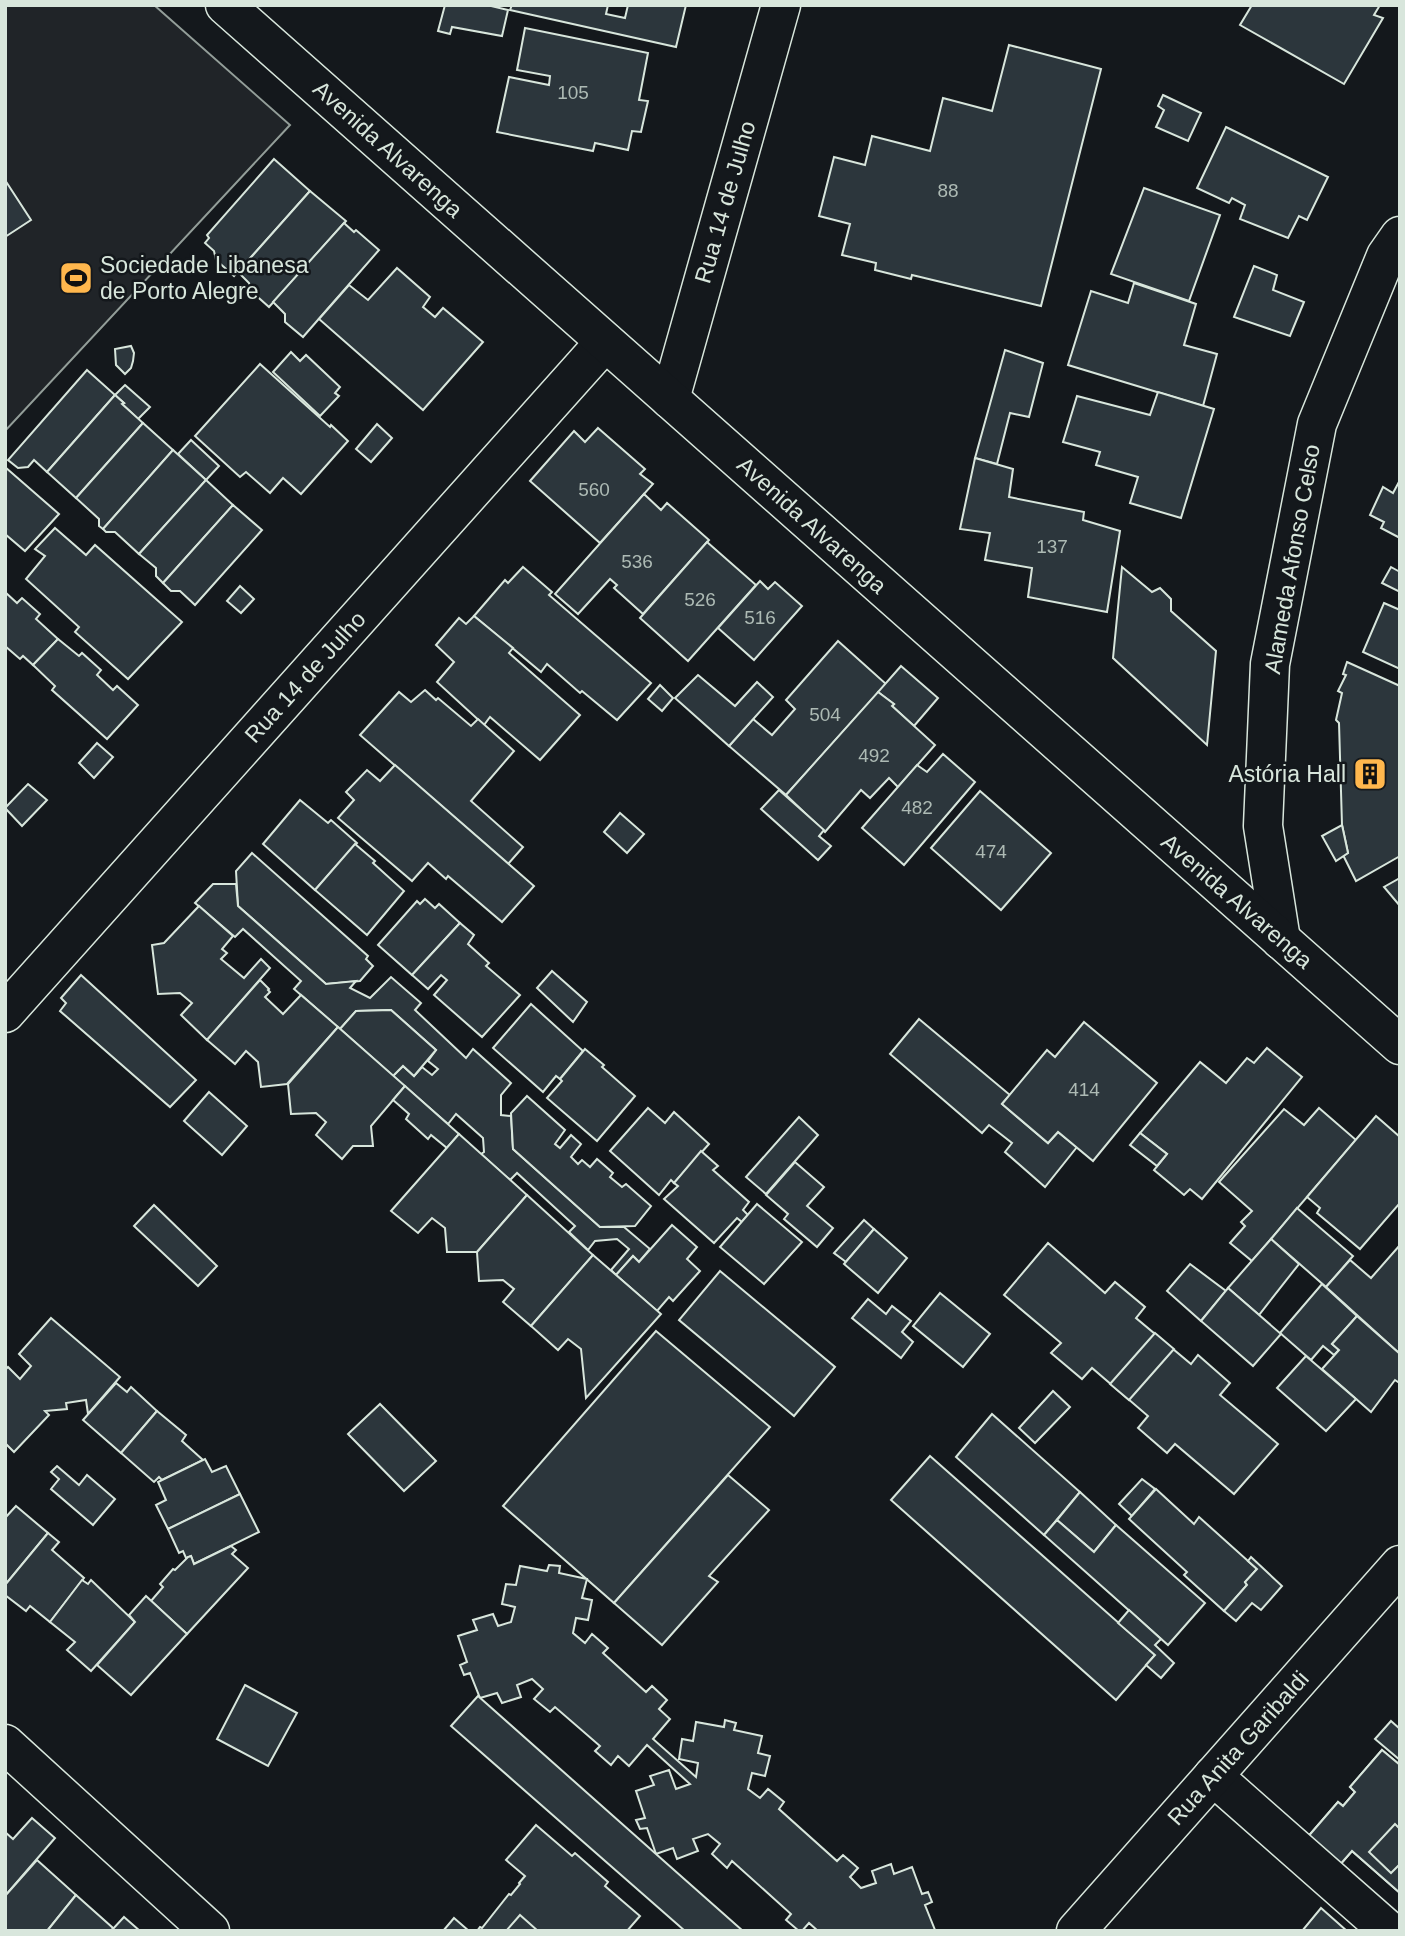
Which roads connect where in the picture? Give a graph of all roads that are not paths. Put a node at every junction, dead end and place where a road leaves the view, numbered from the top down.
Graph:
1 (225, 5) edge
2 (781, 5) edge
3 (1400, 236) edge
4 (605, 342) junction
5 (670, 399) junction
6 (1281, 940) junction
7 (5, 1013) edge
8 (1400, 1045) edge
9 (1400, 1565) edge
10 (5, 1744) edge
11 (1213, 1776) junction
12 (210, 1931) edge
13 (1076, 1931) edge
14 (1389, 1931) edge

1 - 4 street, Avenida Alvarenga
2 - 5 street, Rua 14 de Julho
3 - 6 street, Alameda Afonso Celso
4 - 5 street, Avenida Alvarenga
4 - 7 street, Rua 14 de Julho
5 - 6 street, Avenida Alvarenga
6 - 8 street, Avenida Alvarenga
9 - 11 street, Rua Anita Garibaldi
10 - 12 street
11 - 13 street, Rua Anita Garibaldi
11 - 14 street

